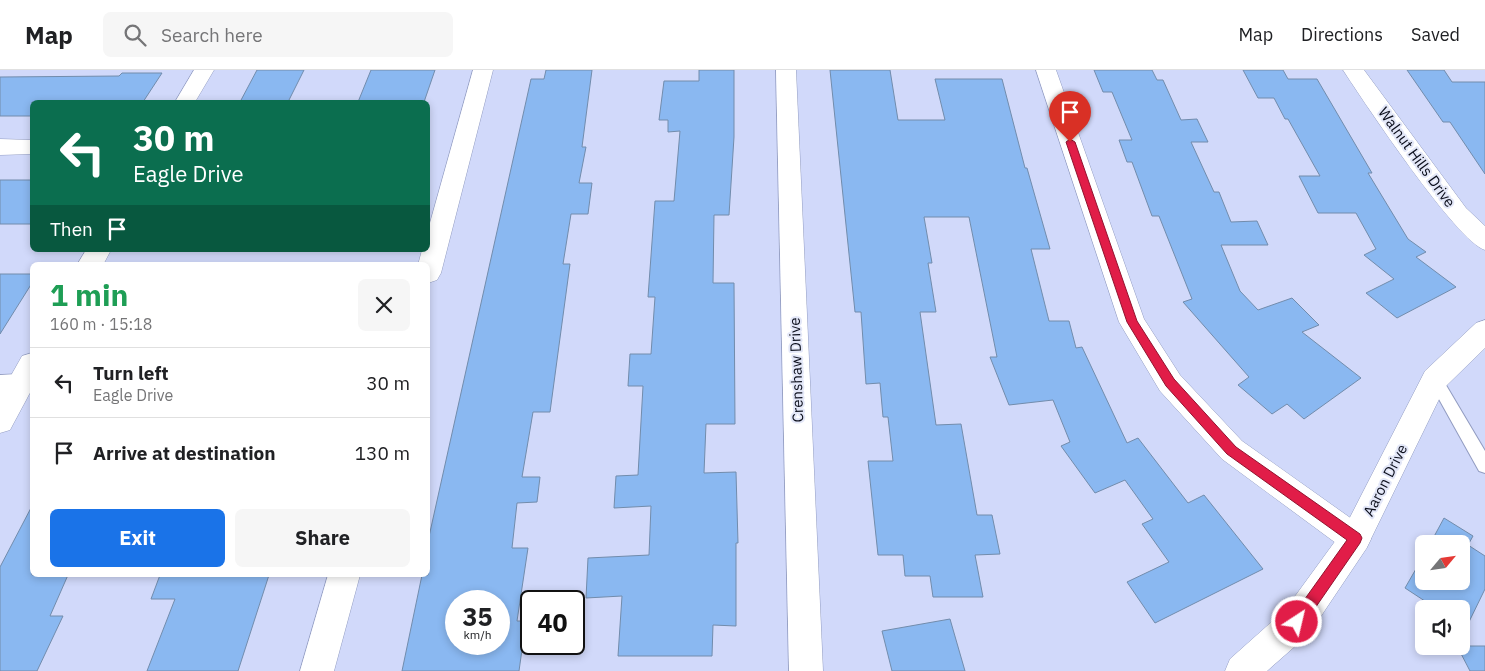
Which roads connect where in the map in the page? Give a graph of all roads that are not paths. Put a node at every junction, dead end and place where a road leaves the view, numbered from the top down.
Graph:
1 (204, 70) edge
2 (483, 70) edge
3 (786, 70) edge
4 (1046, 70) edge
5 (1353, 70) edge
6 (186, 100) edge
7 (0, 147) edge
8 (30, 147) edge
9 (1485, 241) edge
10 (430, 266) edge
11 (1485, 331) edge
12 (17, 379) edge
13 (1435, 379) junction
14 (0, 421) edge
15 (1485, 466) edge
16 (1356, 538) junction
17 (343, 577) edge
18 (317, 671) edge
19 (806, 671) edge
20 (1242, 671) edge

1 - 6 street
2 - 10 street
3 - 19 street, Crenshaw Drive
4 - 16 street
5 - 9 street, Walnut Hills Drive
7 - 8 street
11 - 13 street, Aaron Drive
12 - 14 street
13 - 15 lane
13 - 16 street, Aaron Drive
16 - 20 street, Aaron Drive
17 - 18 street

